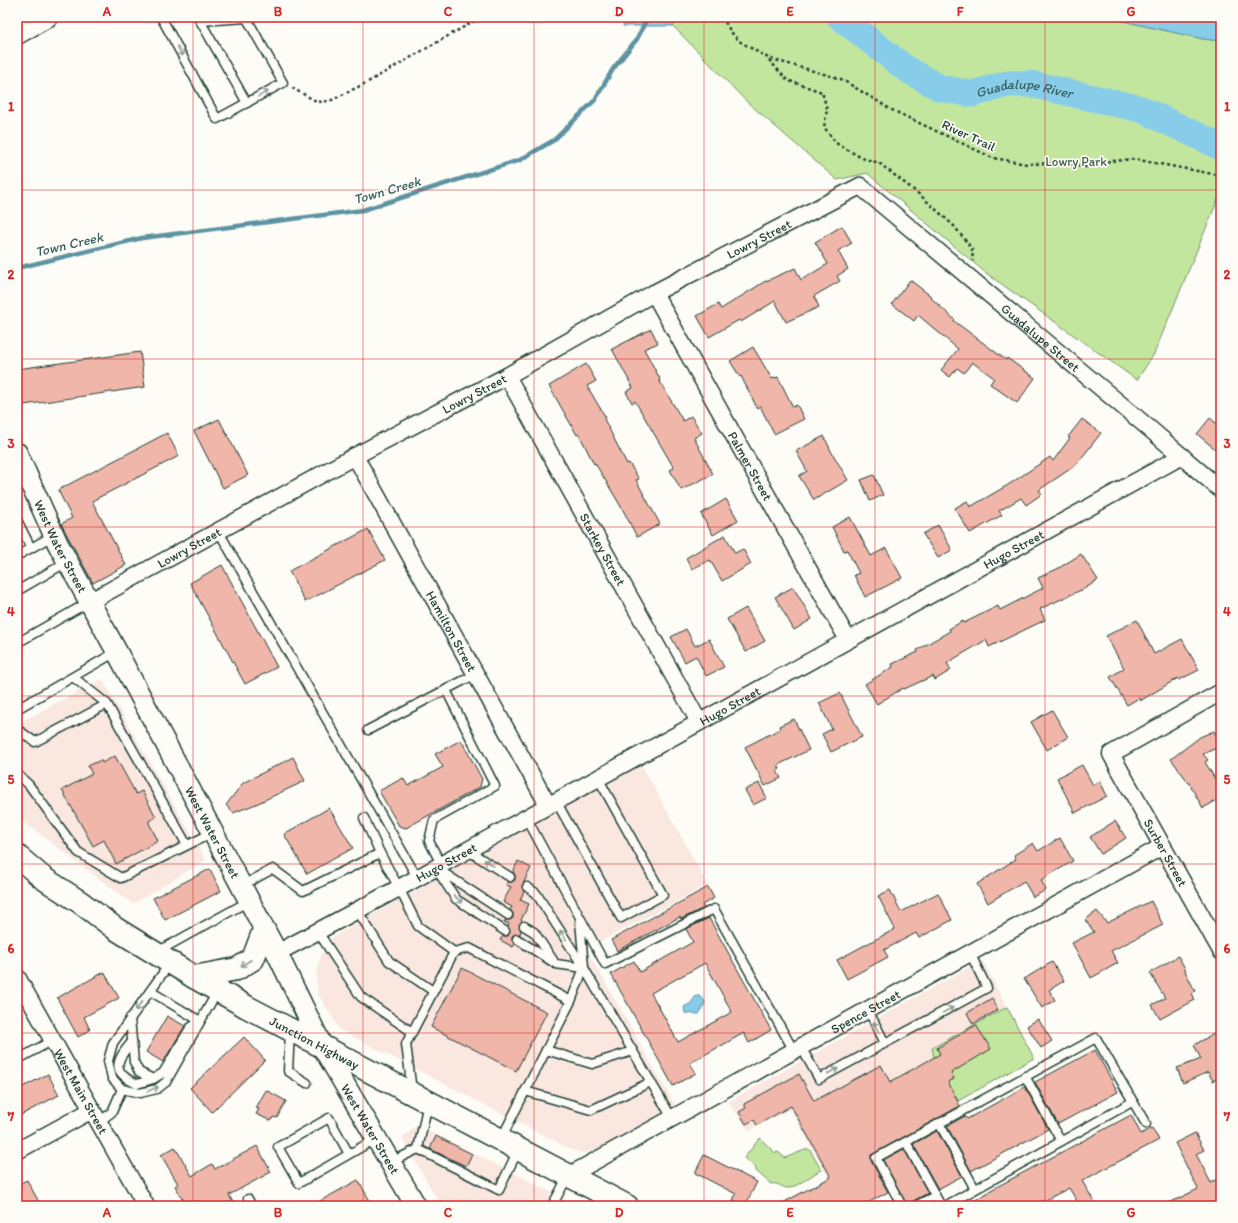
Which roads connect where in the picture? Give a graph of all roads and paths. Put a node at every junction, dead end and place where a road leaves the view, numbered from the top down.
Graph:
1 (161, 17) edge
2 (481, 17) edge
3 (722, 17) edge
4 (247, 18) edge
5 (38, 19) edge
6 (199, 19) edge
7 (17, 34) edge
8 (768, 58) junction
9 (283, 84) junction
10 (247, 103) junction
11 (1221, 176) edge
12 (860, 186) joint
13 (973, 265) dead end
14 (654, 292) junction
15 (507, 376) junction
16 (17, 453) edge
17 (355, 456) junction
18 (1182, 456) junction
19 (1221, 490) edge
20 (17, 520) edge
21 (219, 532) junction
22 (54, 535) junction
23 (31, 548) junction
24 (17, 556) edge
25 (67, 562) junction
26 (17, 591) edge
27 (89, 602) junction
28 (848, 640) junction
29 (17, 643) edge
30 (117, 652) junction
31 (476, 674) junction
32 (73, 677) junction
33 (446, 690) junction
34 (1221, 692) edge
35 (107, 704) junction
36 (17, 710) edge
37 (699, 722) junction
38 (17, 728) edge
39 (368, 730) dead end
40 (17, 774) edge
41 (598, 778) junction
42 (552, 803) junction
43 (526, 817) junction
44 (364, 818) dead end
45 (212, 833) junction
46 (187, 845) junction
47 (1163, 846) junction
48 (467, 850) junction
49 (380, 853) junction
50 (17, 856) edge
51 (438, 866) junction
52 (510, 876) dead end
53 (417, 877) junction
54 (527, 887) dead end
55 (399, 888) junction
56 (245, 893) junction
57 (357, 910) junction
58 (508, 915) dead end
59 (580, 918) junction
60 (524, 926) dead end
61 (264, 930) junction
62 (505, 931) dead end
63 (318, 932) junction
64 (517, 939) dead end
65 (1221, 951) edge
66 (277, 952) junction
67 (454, 952) junction
68 (970, 953) junction
69 (163, 958) junction
70 (556, 964) junction
71 (584, 968) junction
72 (194, 977) junction
73 (17, 978) edge
74 (150, 991) junction
75 (218, 991) junction
76 (433, 991) junction
77 (571, 1001) junction
78 (868, 1010) junction
79 (130, 1018) junction
80 (200, 1021) junction
81 (290, 1030) junction
82 (412, 1032) junction
83 (53, 1040) junction
84 (132, 1042) junction
85 (885, 1043) junction
86 (322, 1046) junction
87 (798, 1049) junction
88 (546, 1050) junction
89 (633, 1051) junction
90 (17, 1060) edge
91 (1025, 1076) junction
92 (153, 1079) junction
93 (307, 1082) dead end
94 (651, 1082) junction
95 (122, 1089) junction
96 (526, 1091) junction
97 (421, 1098) junction
98 (1132, 1102) junction
99 (95, 1116) junction
100 (672, 1118) junction
101 (939, 1123) junction
102 (1146, 1124) dead end
103 (377, 1138) junction
104 (1061, 1141) junction
105 (906, 1142) junction
106 (509, 1145) junction
107 (418, 1149) junction
108 (17, 1151) edge
109 (349, 1154) junction
110 (391, 1162) junction
111 (568, 1176) junction
112 (976, 1189) junction
113 (935, 1196) junction
114 (146, 1206) edge
115 (416, 1206) edge
116 (553, 1206) edge
117 (627, 1206) edge
118 (902, 1206) edge
119 (915, 1206) edge
120 (940, 1206) edge
121 (945, 1206) edge

1 -> 10 lane
2 - 9 path
3 - 8 path, River Trail
4 - 6 lane
4 - 9 lane
5 - 7 street
6 - 10 lane
8 - 11 path, River Trail
8 - 13 path, River Trail
10 -> 9 lane
12 - 14 street, Lowry Street
12 - 18 street, Guadalupe Street
14 - 15 street, Lowry Street
14 - 28 street, Palmer Street
15 - 17 street, Lowry Street
15 - 37 street, Starkey Street
16 - 22 street, West Water Street
17 - 21 street, Lowry Street
17 - 31 street, Hamilton Street
18 - 19 street, Guadalupe Street
18 - 28 street, Hugo Street
20 - 23 lane
21 - 27 street, Lowry Street
21 - 53 lane
22 - 23 lane
22 - 25 street, West Water Street
23 - 24 lane
25 - 26 lane
25 - 27 street, West Water Street
27 - 29 lane
27 - 30 street, West Water Street
28 - 37 street, Hugo Street
30 - 32 lane
30 - 45 street, West Water Street
31 - 33 lane
31 - 42 street, Hamilton Street
32 - 35 lane
32 - 36 lane
33 - 39 lane
33 - 51 lane
34 - 47 street, Surber Street
35 - 38 lane
35 - 46 lane
37 - 41 street, Hugo Street
40 - 46 lane
41 - 42 street, Hugo Street
41 - 42 lane
42 - 43 street, Hugo Street
43 - 48 street, Hugo Street
43 - 59 lane
44 - 49 lane
45 - 46 lane
45 - 56 street, West Water Street
47 - 65 street, Surber Street
47 - 68 street, Spence Street
48 - 51 street, Hugo Street
52 -> 48 lane
49 - 55 lane
49 - 56 lane
50 - 69 main road, Junction Highway
51 - 53 street, Hugo Street
51 - 58 lane
51 -> 62 lane
53 - 55 street, Hugo Street
71 -> 54 lane
55 - 57 street, Hugo Street
55 - 67 lane
56 - 61 street, West Water Street
56 - 69 lane
57 - 63 street, Hugo Street
57 - 76 lane
59 - 71 lane
59 - 87 lane
60 - 70 lane
61 - 66 street, West Water Street
61 -> 72 main road
63 - 66 street, Hugo Street
63 - 82 lane
64 - 70 lane
66 - 86 street, West Water Street
67 - 76 lane
67 - 77 lane
68 - 78 street, Spence Street
85 -> 68 lane
69 - 72 main road, Junction Highway
69 - 74 lane
70 - 71 lane
71 - 77 lane
71 - 89 lane
72 - 75 main road, Junction Highway
73 - 83 street, West Main Street
74 -> 79 lane
74 - 80 lane
75 - 80 lane
75 - 81 main road, Junction Highway
76 - 82 lane
77 - 88 lane
85 -> 78 lane
78 - 87 street, Spence Street
79 - 84 lane
79 - 95 lane
80 - 92 lane
95 -> 80 lane
81 - 86 main road, Junction Highway
81 - 93 lane
82 - 97 lane
83 - 90 lane
83 - 99 street, West Main Street
84 - 92 lane
84 - 92 lane
87 -> 85 lane
86 - 97 main road, Junction Highway
86 - 103 street, West Water Street
87 - 100 street, Spence Street
88 - 89 lane
88 - 96 lane
89 - 94 lane
91 - 98 lane
91 - 101 lane
91 - 104 lane
94 - 96 lane
94 - 100 lane
95 - 99 lane
96 - 106 lane
97 - 106 main road, Junction Highway
97 - 107 lane
98 - 102 lane
98 - 104 lane
99 - 108 street
99 - 114 street, West Main Street
100 - 111 street, Spence Street
101 - 105 lane
101 - 112 lane
103 - 109 lane
103 - 110 street, West Water Street
104 - 112 lane
105 - 113 lane
105 - 118 lane
106 - 107 lane
106 - 111 main road, Junction Highway
107 - 110 lane
109 - 109 lane
110 - 115 street, West Water Street
111 - 116 lane
111 - 117 main road, Junction Highway
112 - 121 lane
113 - 119 lane
113 - 120 lane

